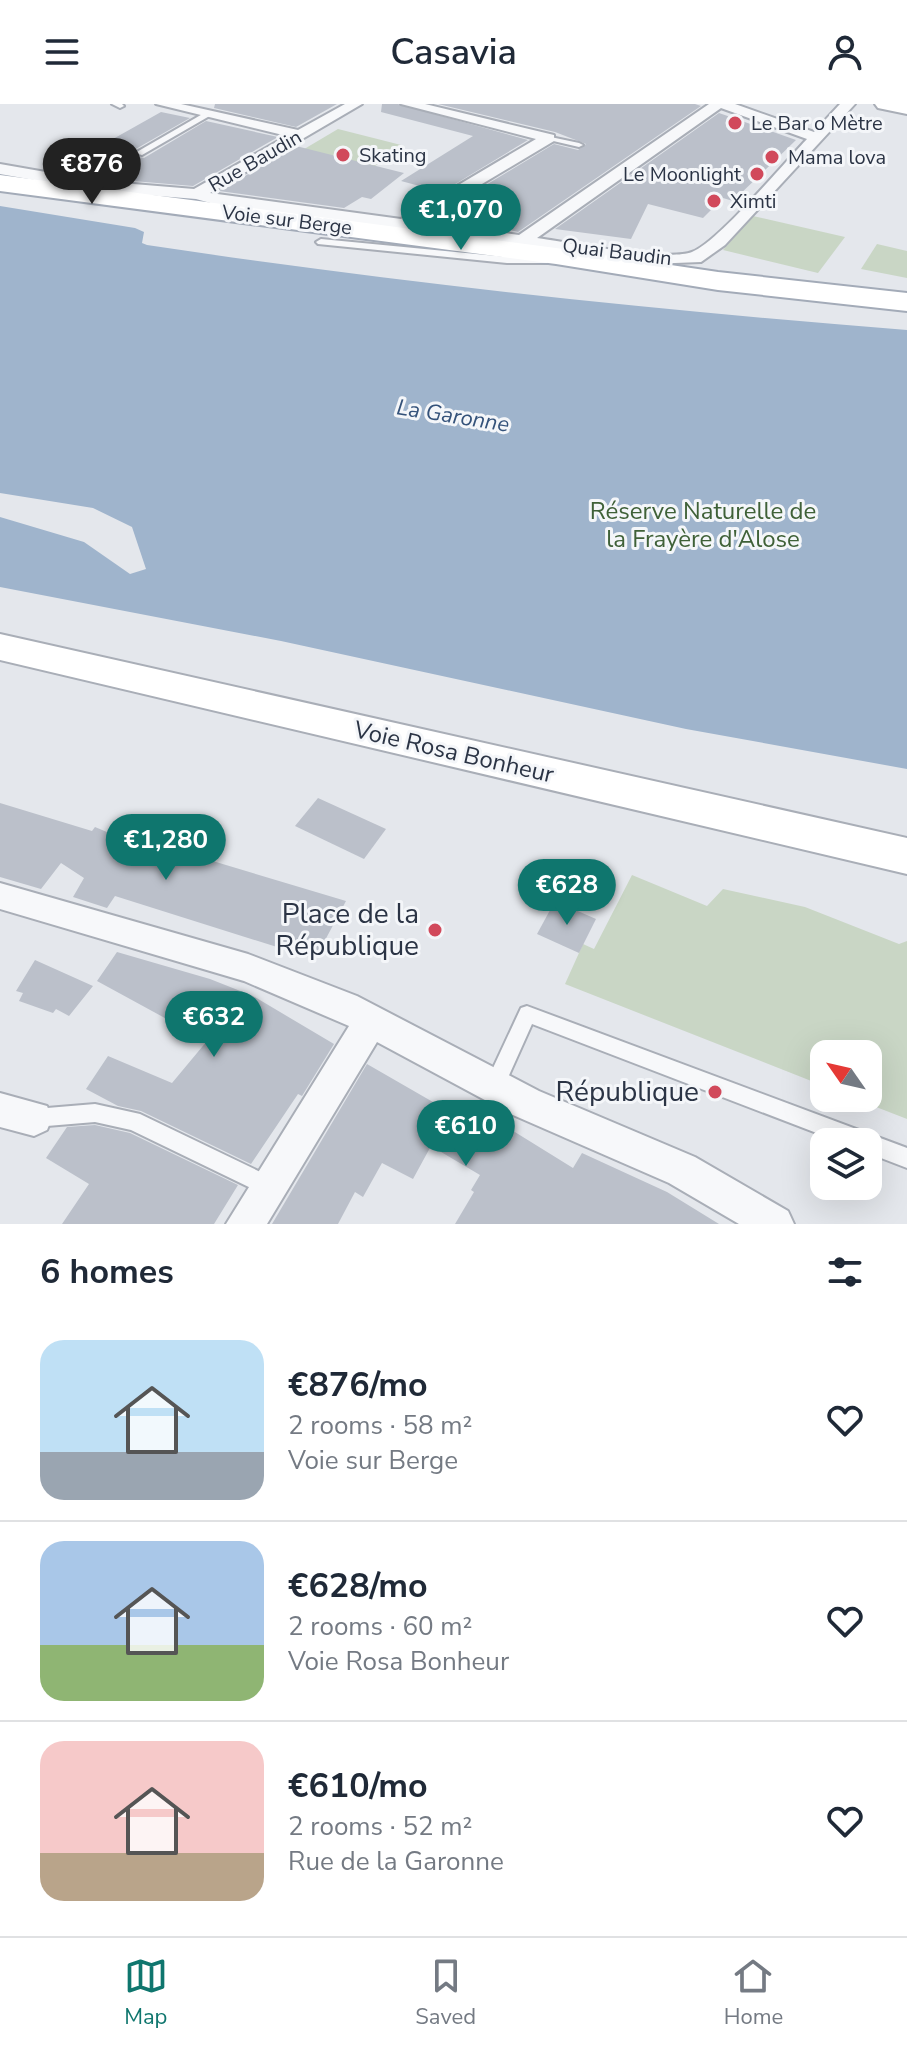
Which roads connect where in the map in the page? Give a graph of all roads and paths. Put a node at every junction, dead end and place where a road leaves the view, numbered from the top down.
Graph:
1 (163, 104) edge
2 (355, 104) edge
3 (408, 104) edge
4 (720, 104) edge
5 (848, 104) edge
6 (885, 104) edge
7 (907, 108) edge
8 (209, 114) junction
9 (300, 135) junction
10 (549, 138) junction
11 (818, 138) junction
12 (579, 145) dead end
13 (139, 153) dead end
14 (0, 169) edge
15 (0, 183) edge
16 (197, 194) junction
17 (404, 224) junction
18 (523, 240) junction
19 (321, 242) dead end
20 (556, 256) junction
21 (907, 302) edge
22 (0, 647) edge
23 (907, 856) edge
24 (0, 896) edge
25 (372, 1020) junction
26 (494, 1087) junction
27 (0, 1110) edge
28 (34, 1118) joint
29 (827, 1128) edge
30 (882, 1149) edge
31 (907, 1158) edge
32 (268, 1186) junction
33 (245, 1224) edge
34 (775, 1224) edge

1 - 8 street
2 - 9 street, Rue Baudin
3 - 10 street
4 - 11 street
4 - 18 street
5 - 11 street
6 - 7 street
8 - 9 street
8 - 13 lane
9 - 16 street, Rue Baudin
10 - 12 lane
10 - 17 street
11 - 18 street, Quai Baudin
14 - 16 street, Quai Baudin
15 - 20 main road, Voie sur Berge
16 - 17 street, Quai Baudin
17 - 18 street, Quai Baudin
19 - 20 lane
20 - 21 main road, Voie sur Berge
22 - 23 street, Voie Rosa Bonheur
24 - 25 street
25 - 26 street
25 - 32 street
26 - 29 lane
26 - 34 street
27 - 28 street
28 - 32 lane
30 - 31 lane
32 - 33 street

